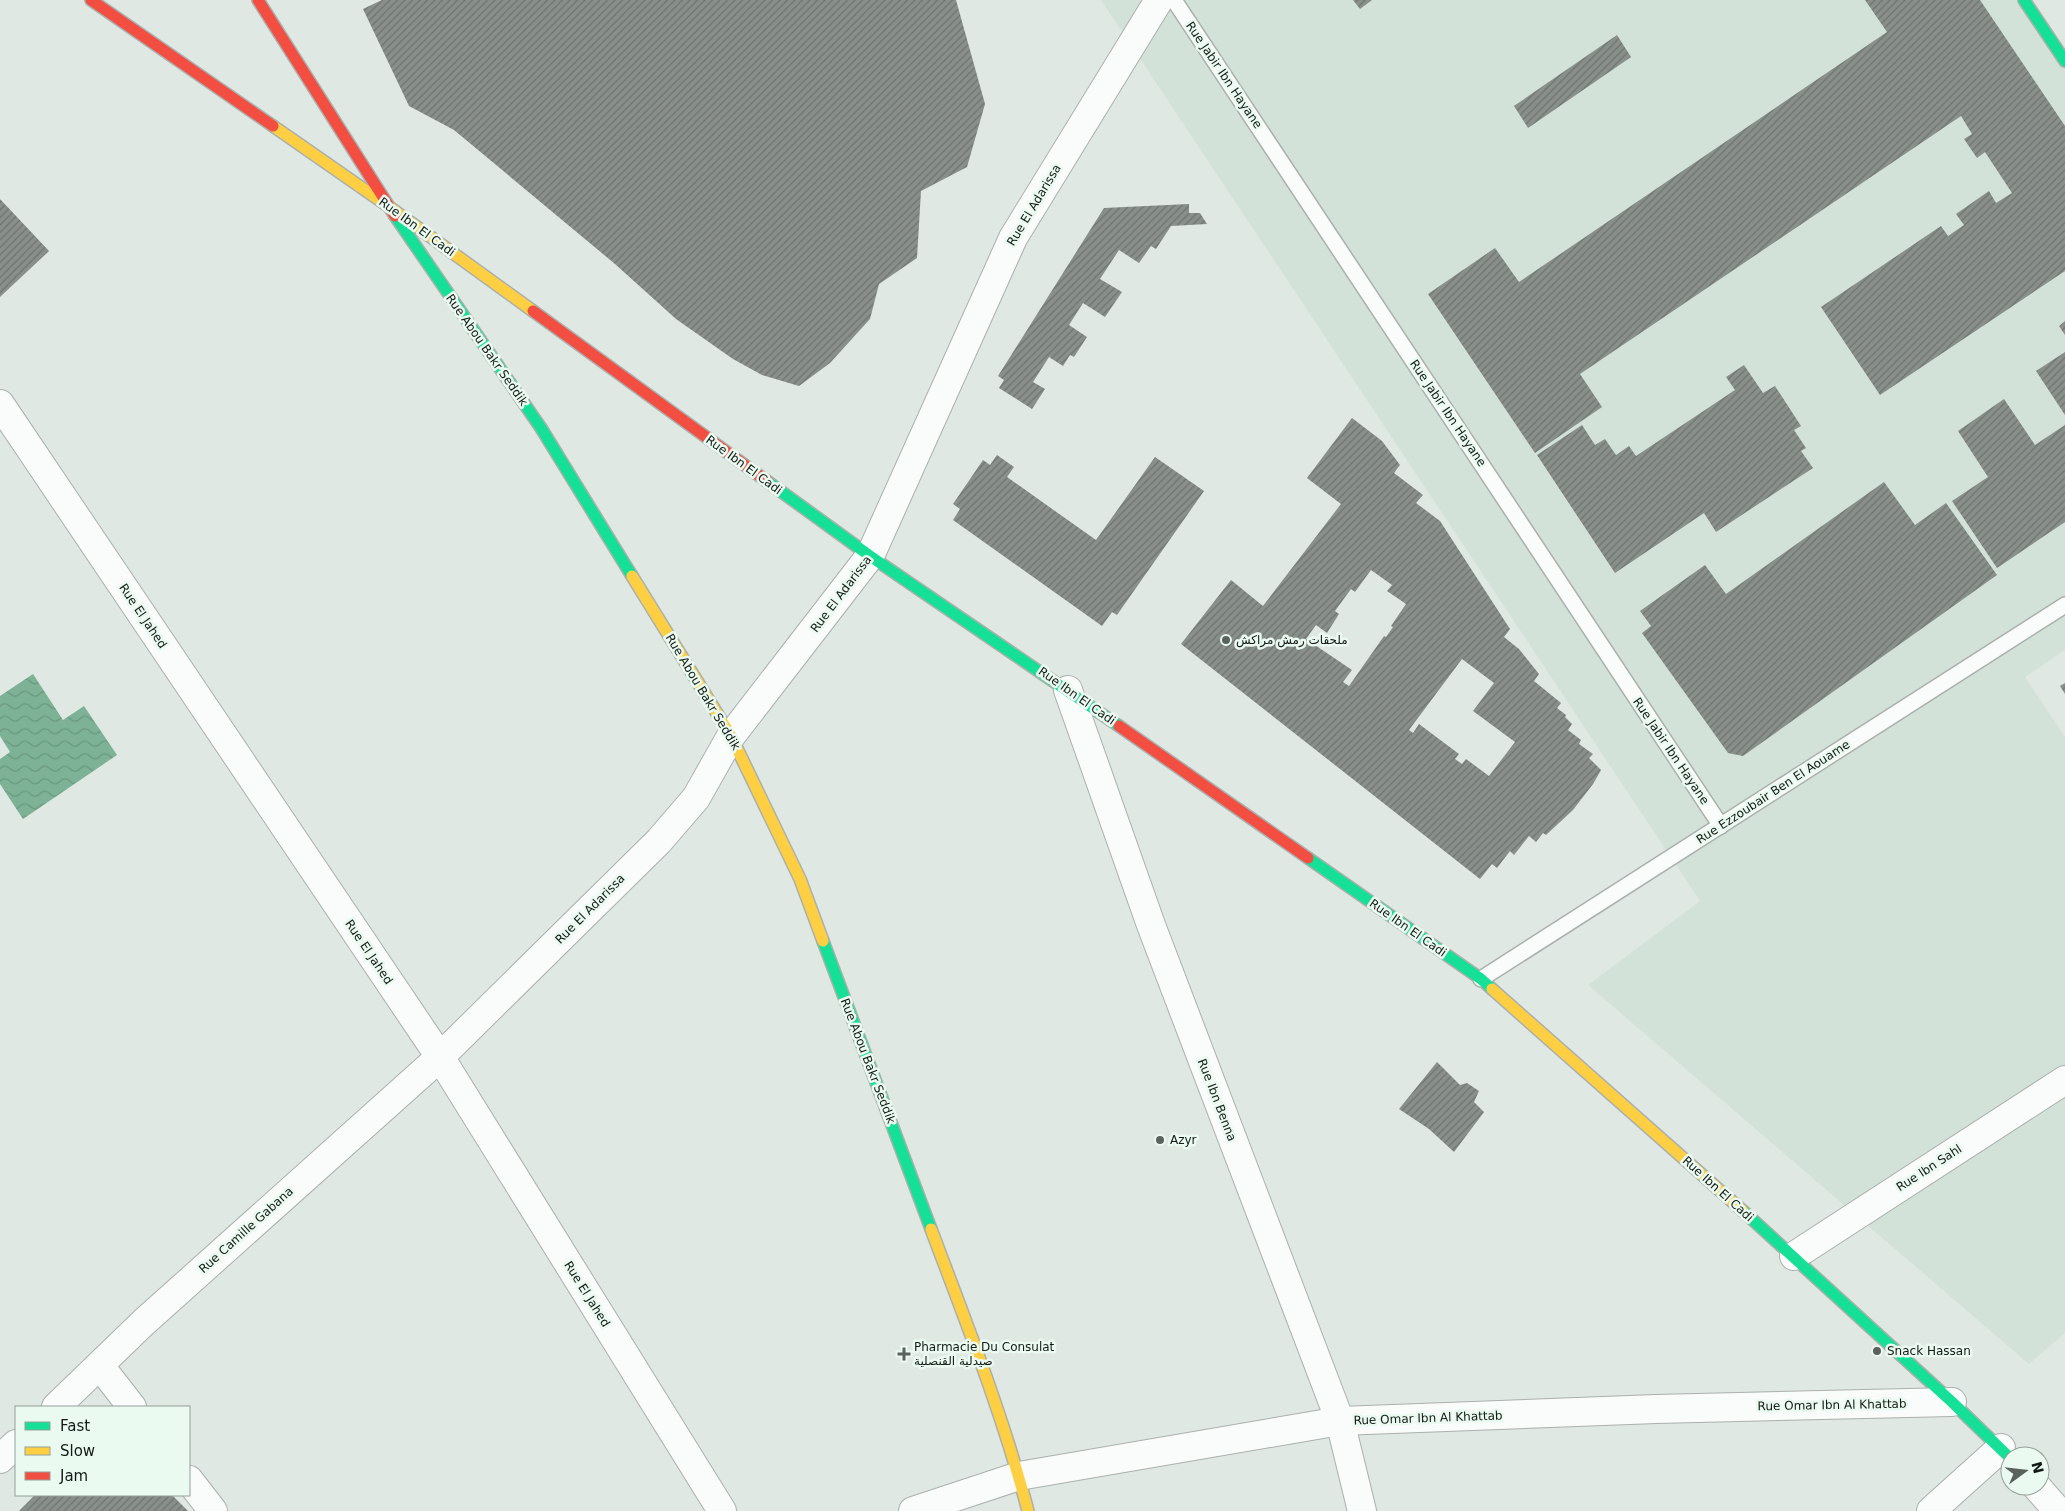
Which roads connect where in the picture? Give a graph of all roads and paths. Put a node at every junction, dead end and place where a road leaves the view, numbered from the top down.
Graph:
1 (91, 0) edge
2 (258, 0) edge
3 (1159, 0) edge
4 (1174, 0) edge
5 (2024, 0) edge
6 (2065, 62) edge
7 (388, 206) junction
8 (0, 404) edge
9 (870, 556) junction
10 (2065, 605) edge
11 (1068, 690) junction
12 (732, 736) junction
13 (1721, 826) junction
14 (1481, 979) junction
15 (440, 1057) junction
16 (2065, 1080) edge
17 (1794, 1256) junction
18 (100, 1366) junction
19 (1952, 1402) junction
20 (57, 1406) edge
21 (131, 1406) edge
22 (1340, 1421) junction
23 (15, 1445) edge
24 (2000, 1447) edge
25 (2000, 1458) edge
26 (0, 1459) edge
27 (1019, 1476) junction
28 (190, 1481) edge
29 (2045, 1496) edge
30 (213, 1511) edge
31 (722, 1511) edge
32 (913, 1511) edge
33 (1028, 1511) edge
34 (1362, 1511) edge
35 (1931, 1511) edge
36 (2058, 1511) edge

1 - 7 street, Rue Ibn El Cadi
2 - 7 street, Rue Abou Bakr Seddik
3 - 9 street, Rue El Adarissa
4 - 13 lane, Rue Jabir Ibn Hayane
5 - 6 street
7 - 9 street, Rue Ibn El Cadi
7 - 12 street, Rue Abou Bakr Seddik
8 - 15 street, Rue El Jahed
9 - 11 street, Rue Ibn El Cadi
9 - 12 street, Rue El Adarissa
10 - 13 lane, Rue Ezzoubair Ben El Aouame
11 - 14 street, Rue Ibn El Cadi
11 - 22 street, Rue Ibn Benna
12 - 15 street, Rue El Adarissa
12 - 27 street, Rue Abou Bakr Seddik
13 - 14 lane, Rue Ezzoubair Ben El Aouame
14 - 17 street, Rue Ibn El Cadi
15 - 18 street, Rue Camille Gabana
15 - 31 street, Rue El Jahed
16 - 17 street, Rue Ibn Sahl
17 - 19 street, Rue Ibn El Cadi
18 - 20 street, Rue Camille Gabana
18 - 21 street
19 - 22 street, Rue Omar Ibn Al Khattab
19 - 24 street, Rue Ibn El Cadi
22 - 27 street, Rue Omar Ibn Al Khattab
22 - 34 street, Rue Ibn Benna
23 - 26 street
25 - 35 street
27 - 32 street, Rue Omar Ibn Al Khattab
27 - 33 street, Rue Abou Bakr Seddik
28 - 30 street
29 - 36 street

